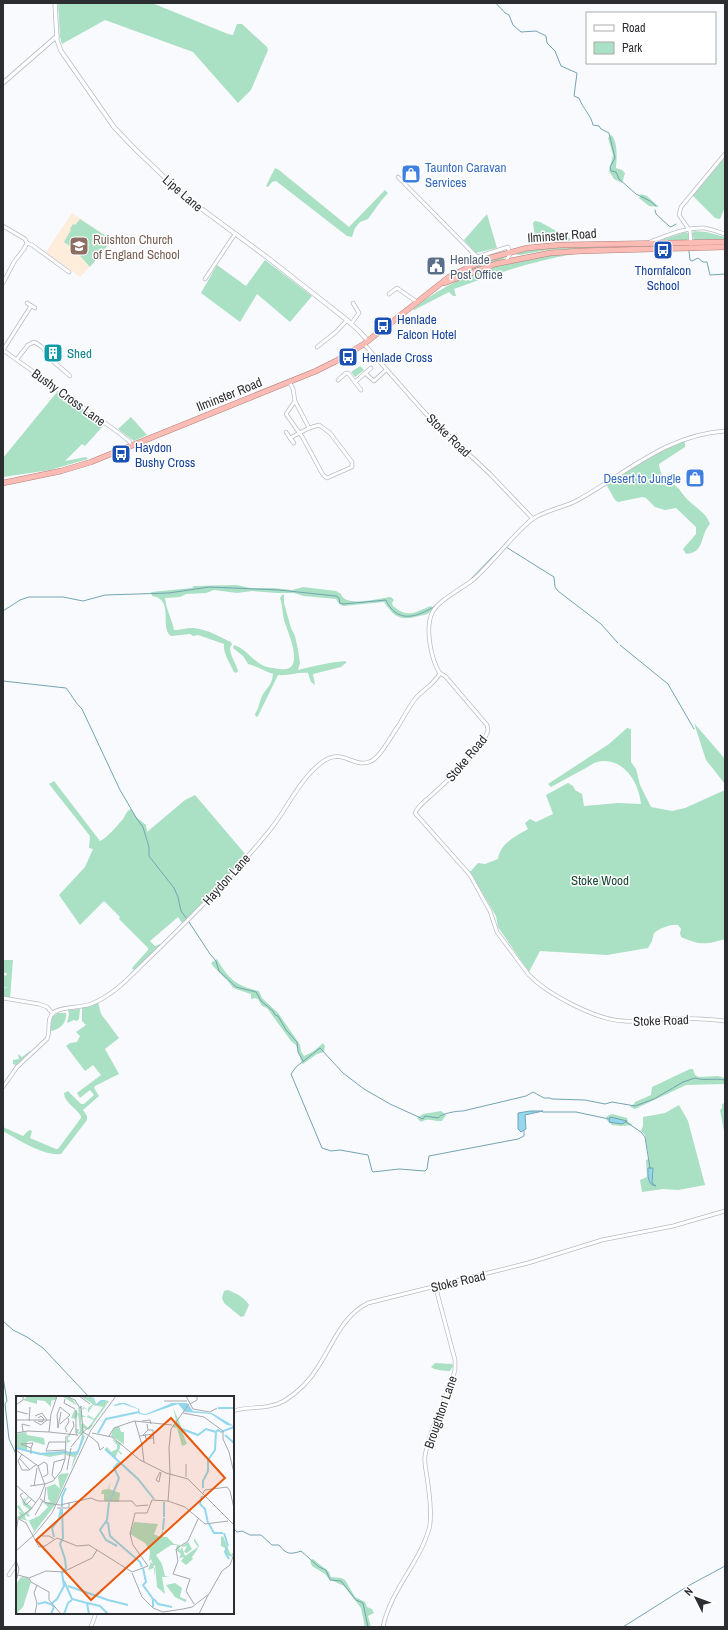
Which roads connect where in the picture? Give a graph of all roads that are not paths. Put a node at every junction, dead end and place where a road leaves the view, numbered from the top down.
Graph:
1 (54, 3) edge
2 (57, 36) junction
3 (50, 42) junction
4 (58, 44) junction
5 (3, 83) edge
6 (725, 154) edge
7 (398, 177) dead end
8 (3, 226) edge
9 (689, 230) junction
10 (235, 234) junction
11 (725, 234) edge
12 (650, 242) junction
13 (725, 242) edge
14 (27, 243) junction
15 (691, 245) junction
16 (725, 247) edge
17 (510, 253) junction
18 (477, 257) junction
19 (523, 258) junction
20 (506, 262) junction
21 (465, 269) junction
22 (66, 271) dead end
23 (3, 272) edge
24 (8, 274) junction
25 (205, 279) dead end
26 (3, 282) edge
27 (443, 283) junction
28 (389, 294) dead end
29 (416, 302) junction
30 (27, 303) dead end
31 (353, 303) dead end
32 (31, 306) junction
33 (36, 308) dead end
34 (359, 313) junction
35 (363, 315) dead end
36 (347, 320) junction
37 (351, 324) junction
38 (366, 343) junction
39 (317, 347) dead end
40 (3, 350) edge
41 (17, 359) junction
42 (371, 368) dead end
43 (386, 370) junction
44 (365, 373) junction
45 (70, 376) dead end
46 (338, 380) dead end
47 (289, 381) junction
48 (355, 382) junction
49 (361, 390) dead end
50 (295, 402) junction
51 (309, 428) junction
52 (725, 431) edge
53 (286, 432) dead end
54 (298, 433) junction
55 (290, 438) junction
56 (294, 443) dead end
57 (132, 446) junction
58 (3, 483) edge
59 (533, 519) junction
60 (440, 673) junction
61 (3, 998) edge
62 (53, 1014) junction
63 (725, 1022) edge
64 (3, 1087) edge
65 (725, 1211) edge
66 (434, 1285) junction
67 (234, 1411) edge
68 (16, 1564) edge
69 (9, 1575) dead end
70 (96, 1614) edge
71 (91, 1627) edge
72 (383, 1627) edge

1 - 2 street, Lipe Lane
2 - 3 street
2 - 4 street, Lipe Lane
3 - 4 street
3 - 5 street
4 - 10 street, Lipe Lane
6 - 9 street
7 - 18 street
8 - 14 street
9 - 11 street
9 - 12 street
9 - 15 street
10 - 25 street
10 - 36 street, Lipe Lane
12 - 15 highway, Ilminster Road
12 - 17 highway, Ilminster Road
13 - 15 highway
14 - 22 street
14 - 24 street
15 - 16 highway
15 - 19 highway, Ilminster Road
17 - 18 street
17 - 19 street
17 - 20 street
17 - 21 highway, Ilminster Road
18 - 21 street
19 - 20 highway, Ilminster Road
20 - 27 highway, Ilminster Road
21 - 27 highway, Ilminster Road
23 - 24 street
24 - 26 street
27 - 29 highway, Ilminster Road
28 - 29 street
29 - 38 highway, Ilminster Road
30 - 32 street
31 - 34 street
32 - 33 street
32 - 40 street
34 - 35 street
34 - 37 street
36 - 37 street, Lipe Lane
36 - 39 street
37 - 38 street, Lipe Lane
38 - 43 street, Stoke Road
38 - 47 highway, Ilminster Road
40 - 41 street, Bushy Cross Lane
41 - 45 street
41 - 57 street, Bushy Cross Lane
42 - 44 street
43 - 44 street
43 - 59 street, Stoke Road
44 - 48 street
46 - 48 street
47 - 50 street
47 - 57 highway, Ilminster Road
48 - 49 street
50 - 51 street
50 - 54 street
51 - 54 street
51 - 54 street
52 - 59 street
53 - 55 street
54 - 55 street
55 - 56 street
57 - 58 highway, Ilminster Road
59 - 60 street, Stoke Road
60 - 62 street, Haydon Lane
60 - 63 street, Stoke Road
61 - 62 street
62 - 64 street
65 - 66 street, Stoke Road
66 - 67 street, Stoke Road
66 - 72 street, Broughton Lane
68 - 69 street
70 - 71 street

